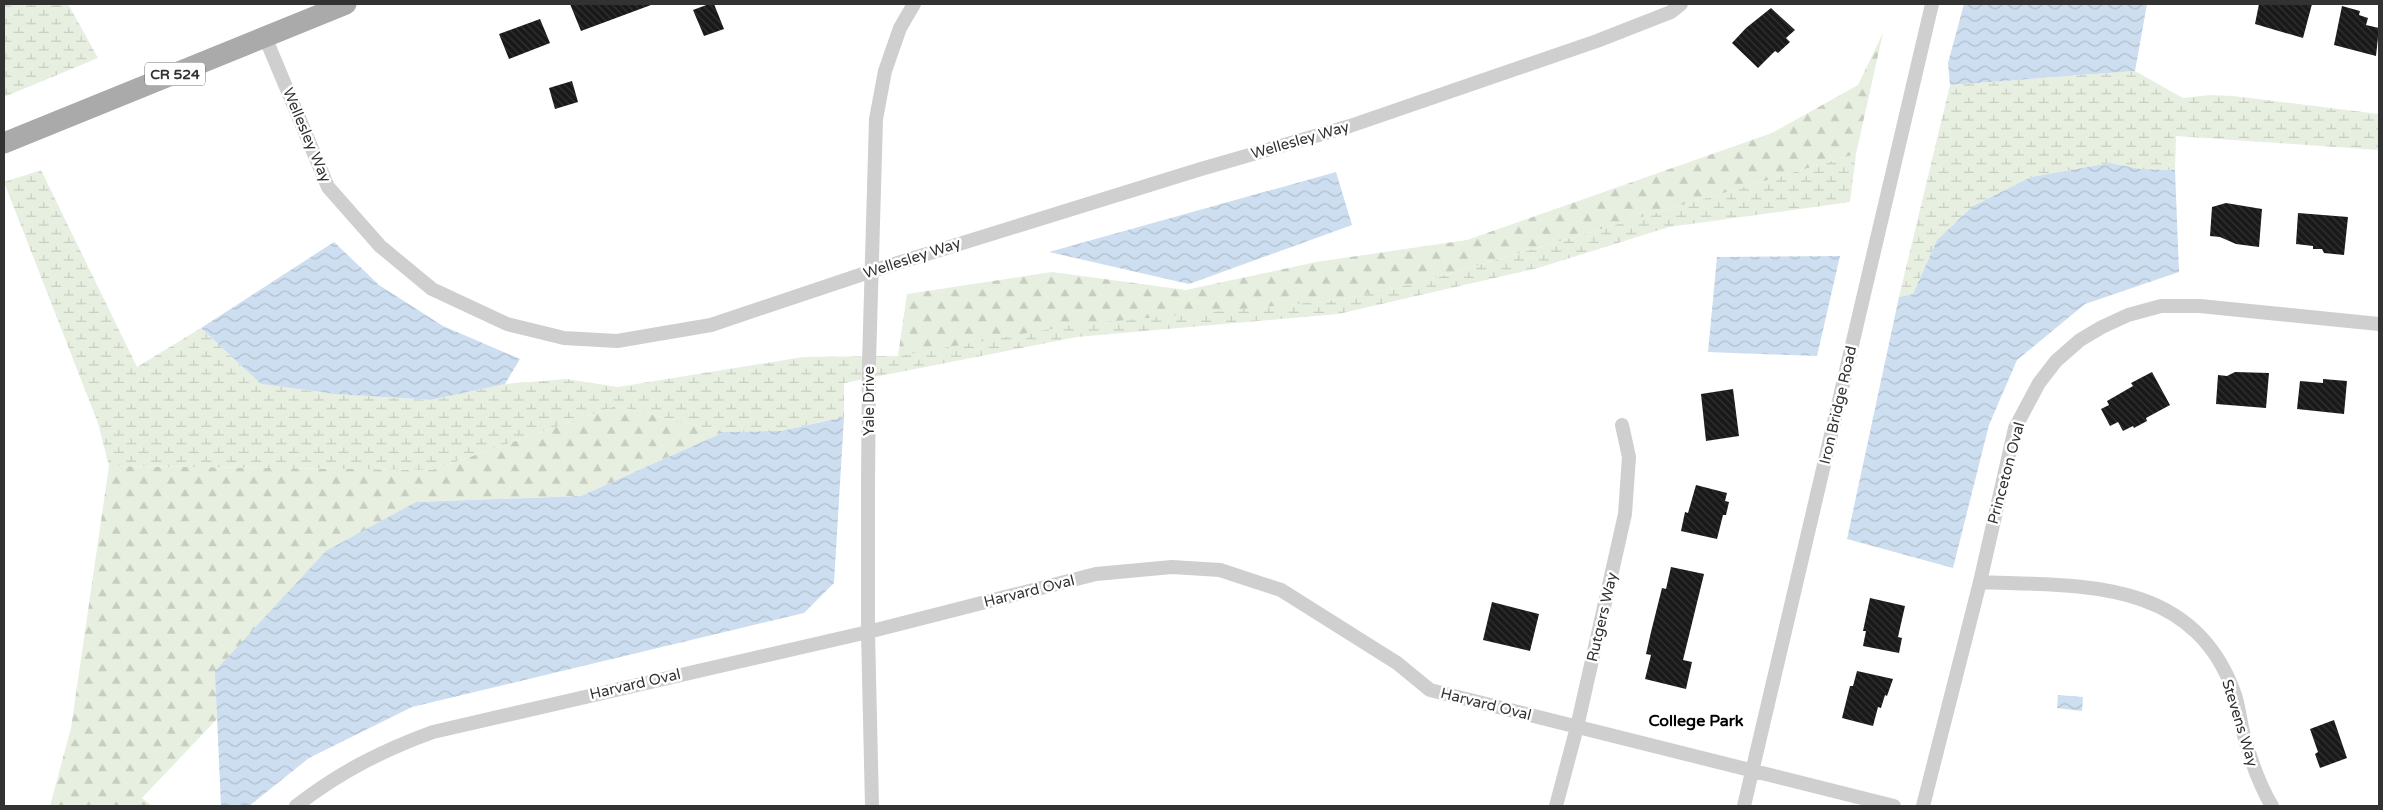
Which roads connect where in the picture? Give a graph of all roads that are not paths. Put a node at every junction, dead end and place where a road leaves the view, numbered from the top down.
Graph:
1 (346, 4) edge
2 (914, 4) edge
3 (1681, 4) edge
4 (1932, 4) edge
5 (265, 37) junction
6 (4, 143) edge
7 (872, 271) junction
8 (2379, 324) edge
9 (1622, 425) dead end
10 (1980, 582) junction
11 (868, 632) junction
12 (1577, 727) junction
13 (1752, 771) junction
14 (296, 806) edge
15 (872, 806) edge
16 (1556, 806) edge
17 (1744, 806) edge
18 (1894, 806) edge
19 (1923, 806) edge
20 (2272, 806) edge

1 - 5 main road, CR 524
2 - 7 street, Yale Drive
3 - 7 street, Wellesley Way
4 - 13 street, Iron Bridge Road
5 - 6 main road, CR 524
5 - 7 street, Wellesley Way
7 - 11 street, Yale Drive
8 - 10 street, Princeton Oval
9 - 12 street, Rutgers Way
10 - 19 street, Princeton Oval
10 - 20 street, Stevens Way
11 - 12 street, Harvard Oval
11 - 14 street, Harvard Oval
11 - 15 street, Yale Drive
12 - 13 street, Harvard Oval
12 - 16 street, Rutgers Way
13 - 17 street, Iron Bridge Road
13 - 18 street, Harvard Oval

